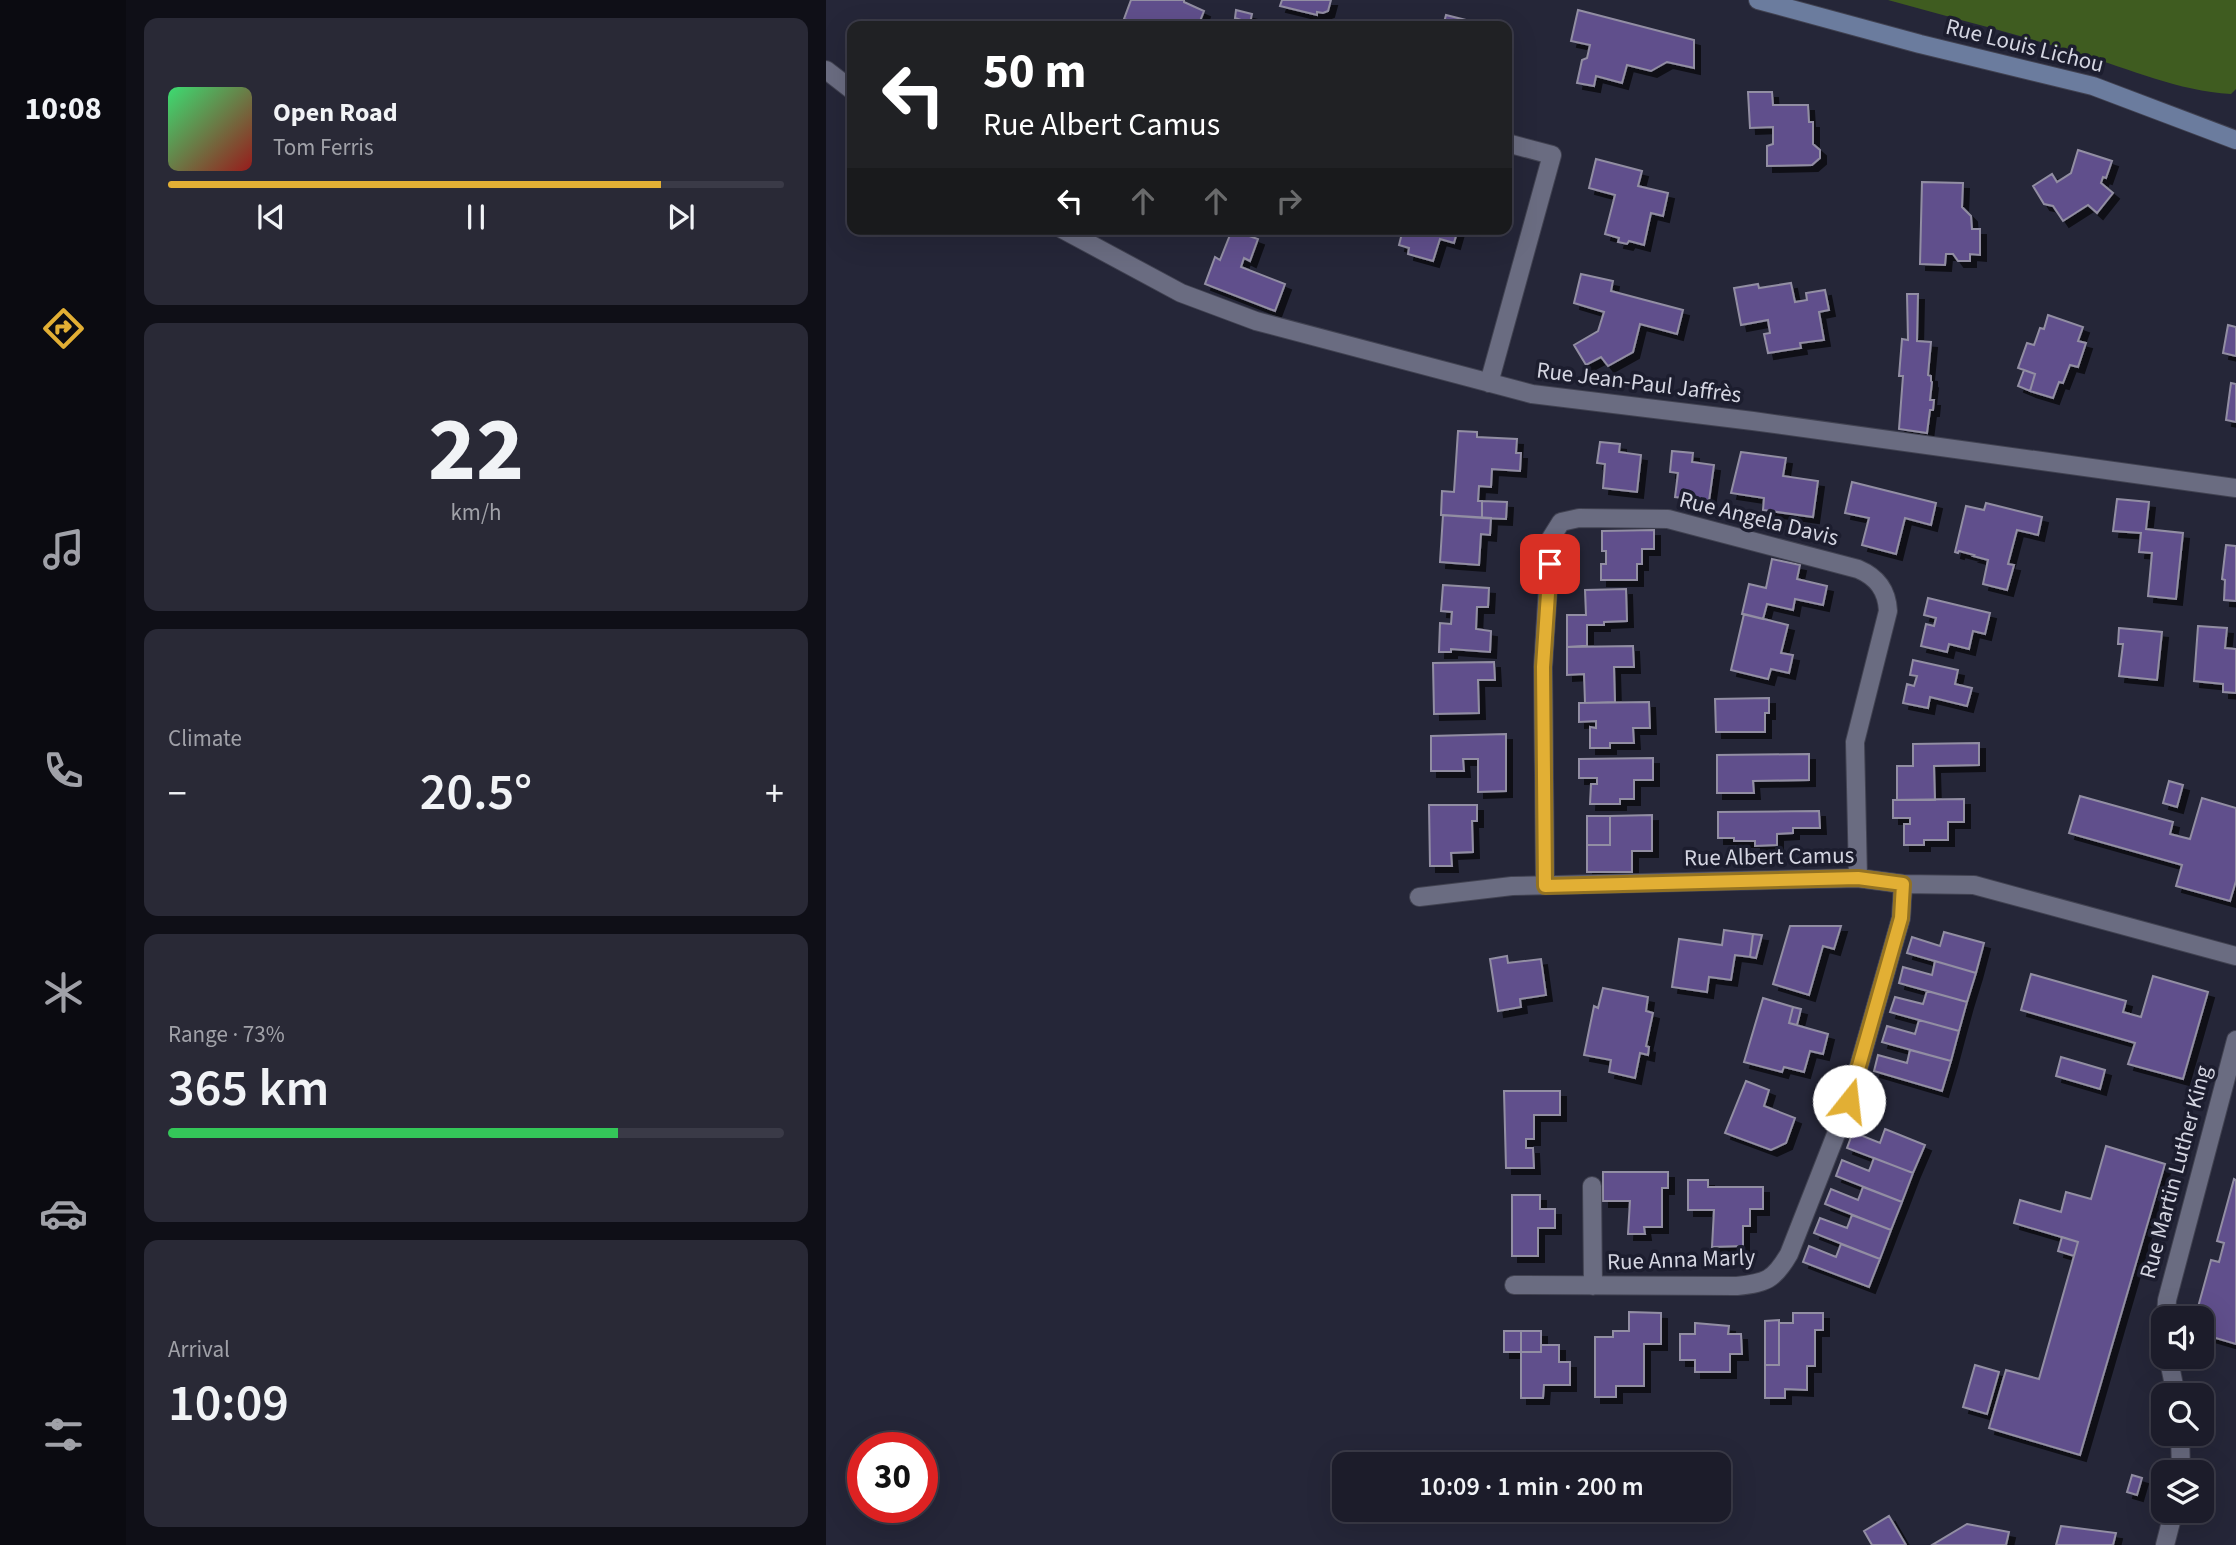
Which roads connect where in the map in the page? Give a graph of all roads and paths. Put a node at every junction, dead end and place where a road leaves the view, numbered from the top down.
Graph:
1 (1758, 0) edge
2 (826, 70) edge
3 (847, 86) edge
4 (2236, 140) edge
5 (1512, 144) edge
6 (1073, 235) edge
7 (1489, 383) junction
8 (2236, 488) edge
9 (1858, 878) junction
10 (1903, 884) junction
11 (1545, 886) junction
12 (1419, 897) dead end
13 (2236, 956) edge
14 (2236, 1040) edge
15 (1592, 1186) dead end
16 (1514, 1285) dead end
17 (1593, 1286) junction
18 (2167, 1306) edge
19 (2171, 1523) edge
20 (2165, 1545) edge

1 - 4 main road, Rue Louis Lichou
2 - 3 street
5 - 7 street
6 - 7 street, Rue Jean-Paul Jaffrès
7 - 8 street, Rue Jean-Paul Jaffrès
9 - 10 street, Rue Albert Camus
9 - 11 street, Rue Albert Camus
9 - 11 street, Rue Angela Davis
10 - 13 street, Rue Albert Camus
10 - 17 street, Rue Anna Marly
11 - 12 street, Rue Albert Camus
14 - 18 street, Rue Martin Luther King
15 - 17 street, Rue Anna Marly
16 - 17 street, Rue Anna Marly
19 - 20 street

